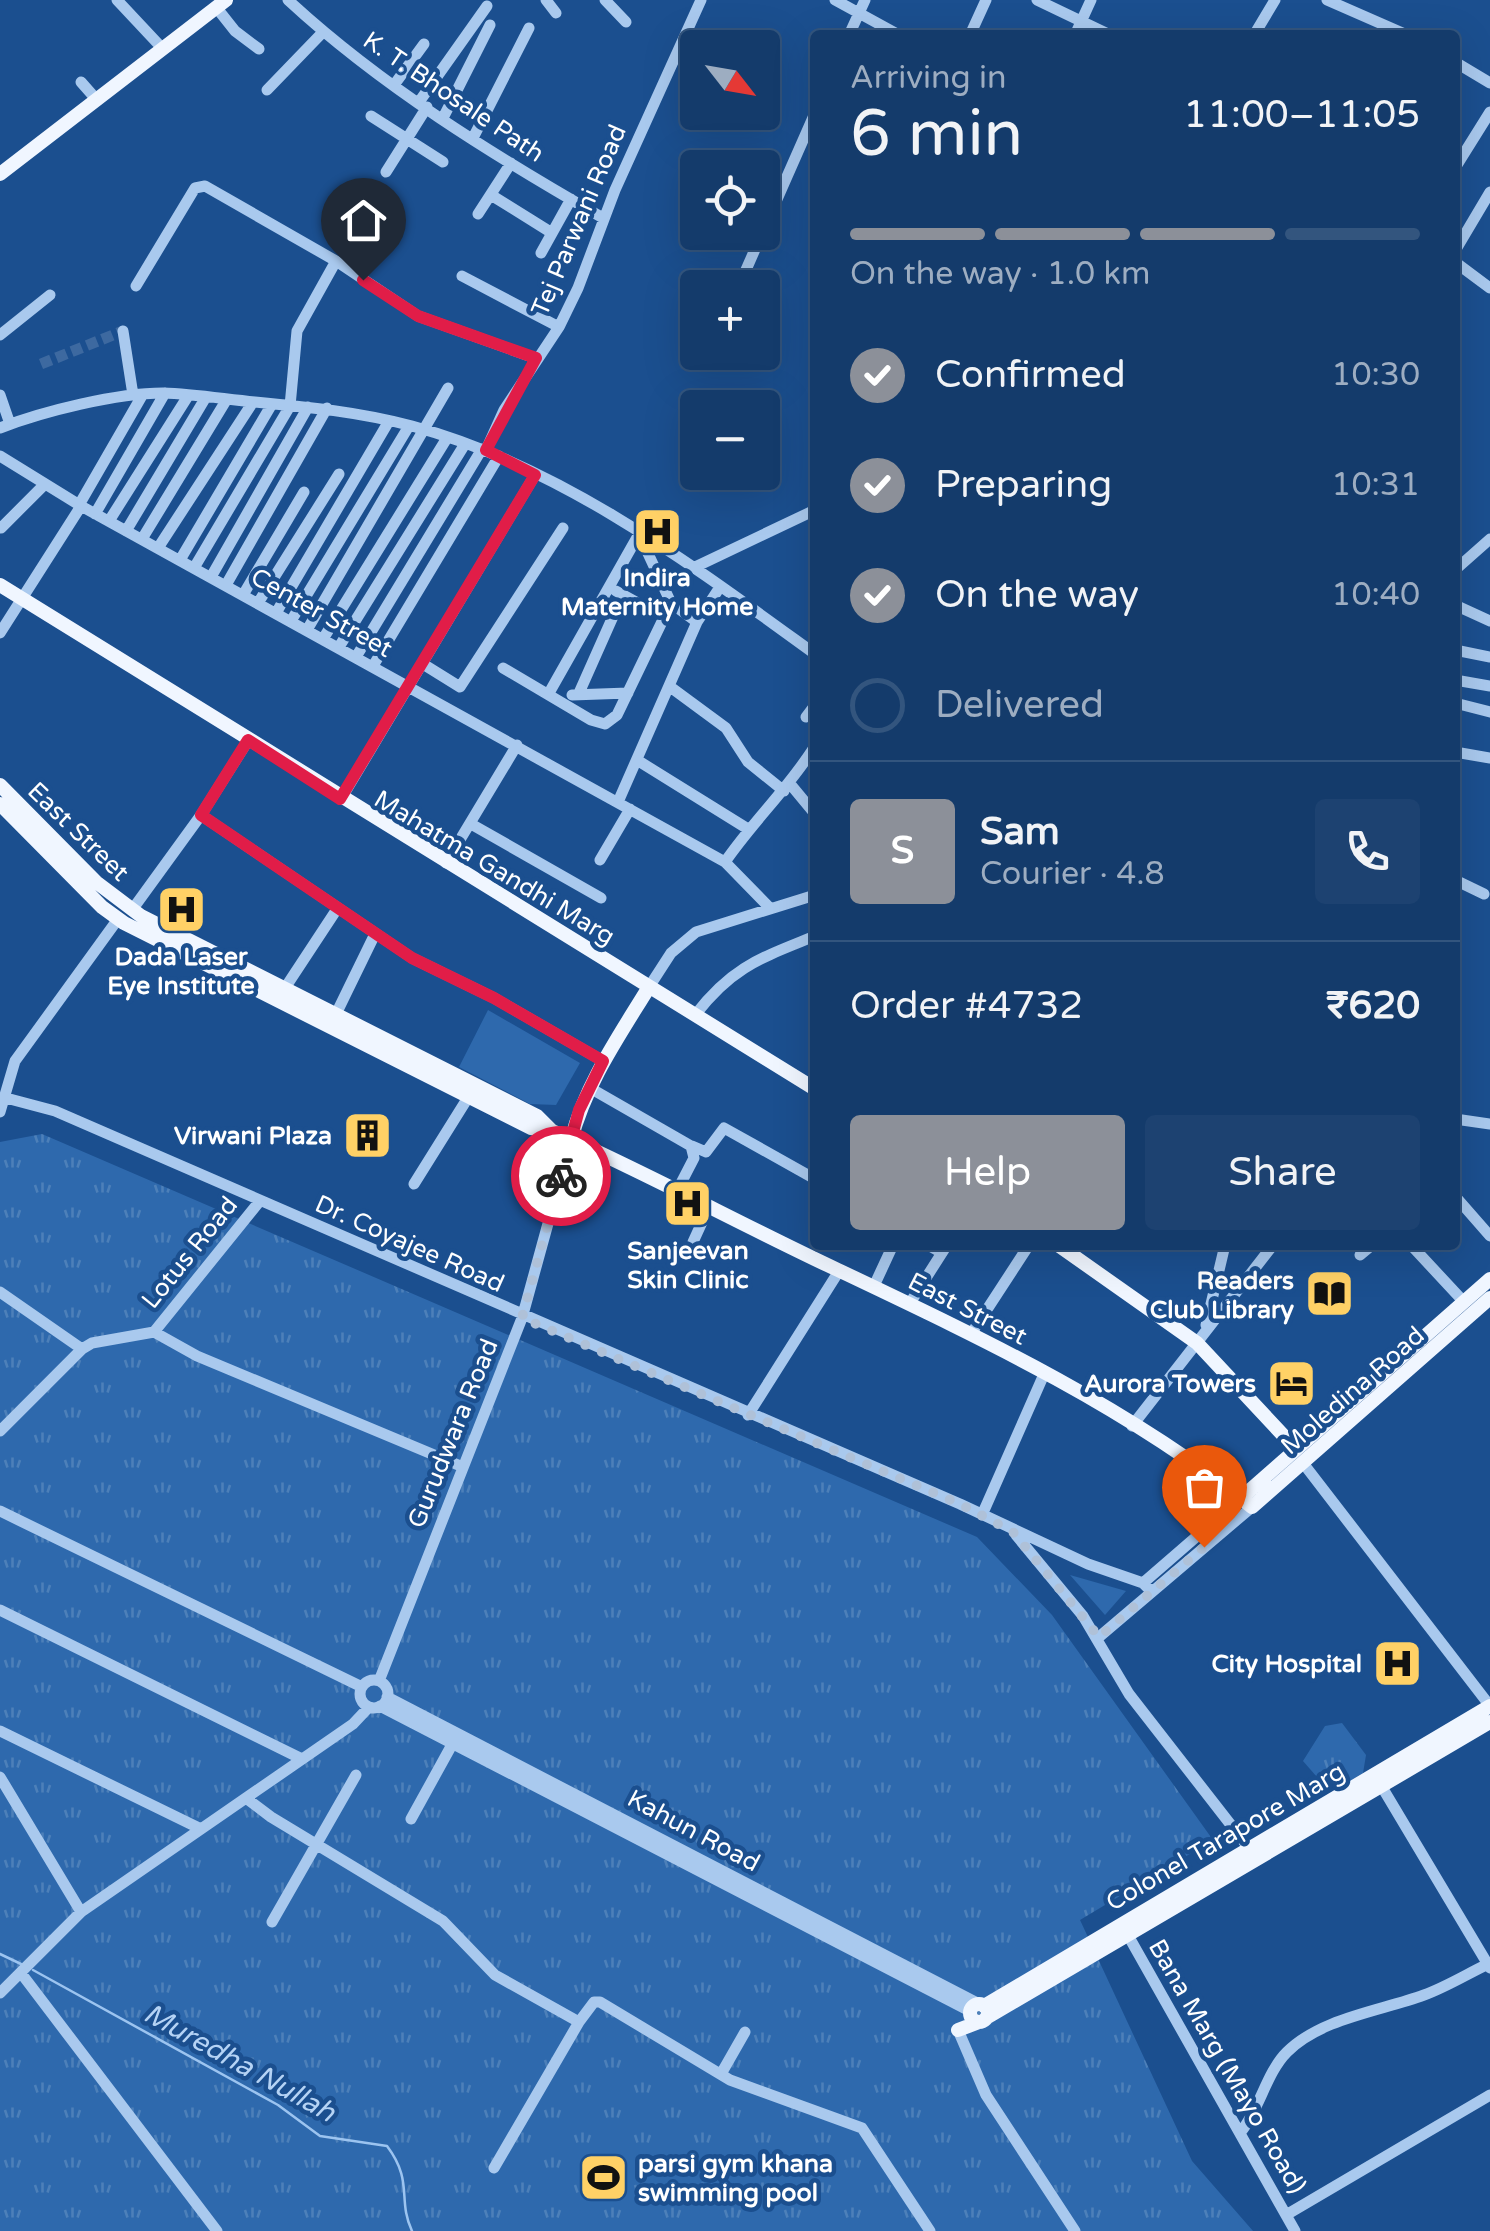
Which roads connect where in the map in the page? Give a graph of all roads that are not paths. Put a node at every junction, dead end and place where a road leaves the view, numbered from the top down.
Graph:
1 (117, 0) edge
2 (288, 0) edge
3 (546, 0) edge
4 (605, 0) edge
5 (701, 0) edge
6 (835, 0) edge
7 (986, 0) edge
8 (1037, 0) edge
9 (1092, 0) edge
10 (1275, 0) edge
11 (1327, 0) edge
12 (221, 4) edge
13 (487, 6) dead end
14 (862, 6) edge
15 (556, 14) dead end
16 (1082, 20) junction
17 (626, 22) dead end
18 (490, 25) dead end
19 (528, 28) dead end
20 (852, 30) edge
21 (893, 30) edge
22 (972, 30) edge
23 (1077, 30) edge
24 (1101, 30) edge
25 (1257, 30) edge
26 (1388, 30) edge
27 (323, 32) junction
28 (424, 44) dead end
29 (162, 48) junction
30 (258, 50) dead end
31 (1460, 65) edge
32 (81, 82) dead end
33 (1490, 83) edge
34 (394, 84) junction
35 (267, 90) dead end
36 (96, 99) junction
37 (423, 104) junction
38 (1490, 112) edge
39 (371, 116) dead end
40 (443, 118) junction
41 (810, 124) edge
42 (473, 138) junction
43 (406, 139) junction
44 (1460, 160) edge
45 (443, 162) dead end
46 (511, 162) junction
47 (386, 172) dead end
48 (0, 174) edge
49 (1490, 192) edge
50 (490, 195) junction
51 (571, 199) junction
52 (478, 214) dead end
53 (603, 218) junction
54 (552, 233) junction
55 (1460, 243) edge
56 (541, 253) dead end
57 (336, 262) junction
58 (1460, 266) edge
59 (746, 270) edge
60 (462, 276) dead end
61 (136, 286) dead end
62 (1490, 288) edge
63 (50, 295) dead end
64 (559, 326) junction
65 (0, 335) edge
66 (124, 339) dead end
67 (536, 358) junction
68 (448, 388) dead end
69 (138, 394) junction
70 (164, 394) junction
71 (0, 396) edge
72 (188, 396) junction
73 (206, 398) junction
74 (227, 400) junction
75 (253, 402) junction
76 (272, 404) junction
77 (290, 406) junction
78 (308, 406) junction
79 (328, 408) junction
80 (389, 421) junction
81 (5, 426) edge
82 (410, 426) junction
83 (427, 431) junction
84 (447, 438) junction
85 (466, 444) junction
86 (484, 450) junction
87 (0, 456) edge
88 (499, 456) junction
89 (339, 474) dead end
90 (535, 475) junction
91 (45, 484) junction
92 (304, 492) dead end
93 (190, 500) junction
94 (80, 505) junction
95 (208, 510) junction
96 (810, 512) edge
97 (95, 514) junction
98 (109, 521) junction
99 (0, 528) edge
100 (563, 528) dead end
101 (126, 531) junction
102 (639, 534) junction
103 (142, 539) junction
104 (1488, 543) edge
105 (158, 548) junction
106 (180, 560) junction
107 (1460, 566) edge
108 (194, 568) junction
109 (694, 568) junction
110 (211, 577) junction
111 (0, 585) edge
112 (226, 585) junction
113 (720, 587) junction
114 (608, 588) junction
115 (623, 594) junction
116 (243, 595) junction
117 (22, 599) junction
118 (258, 603) junction
119 (671, 603) junction
120 (1460, 607) edge
121 (647, 608) dead end
122 (276, 613) junction
123 (291, 621) junction
124 (1490, 621) edge
125 (698, 622) junction
126 (306, 630) junction
127 (0, 634) edge
128 (323, 638) junction
129 (339, 648) junction
130 (810, 650) edge
131 (1460, 651) edge
132 (356, 656) junction
133 (1490, 657) edge
134 (422, 664) junction
135 (373, 666) junction
136 (502, 668) dead end
137 (1460, 681) edge
138 (410, 686) junction
139 (670, 686) junction
140 (1490, 686) edge
141 (628, 693) junction
142 (579, 694) junction
143 (554, 696) junction
144 (1460, 705) edge
145 (810, 711) edge
146 (1490, 712) edge
147 (806, 717) dead end
148 (248, 740) junction
149 (518, 745) junction
150 (1460, 753) edge
151 (810, 754) edge
152 (1490, 758) edge
153 (638, 760) junction
154 (0, 785) edge
155 (788, 788) junction
156 (340, 799) junction
157 (618, 802) junction
158 (0, 804) edge
159 (630, 809) junction
160 (810, 809) edge
161 (201, 815) junction
162 (471, 824) junction
163 (748, 829) junction
164 (600, 860) dead end
165 (725, 862) junction
166 (446, 863) junction
167 (1460, 882) edge
168 (1484, 894) dead end
169 (810, 896) edge
170 (601, 898) dead end
171 (770, 907) junction
172 (337, 909) junction
173 (132, 910) junction
174 (118, 919) junction
175 (375, 934) junction
176 (810, 938) edge
177 (649, 987) junction
178 (285, 988) junction
179 (336, 1014) junction
180 (695, 1015) junction
181 (603, 1061) junction
182 (810, 1086) edge
183 (590, 1088) junction
184 (4, 1090) edge
185 (469, 1096) junction
186 (0, 1112) edge
187 (1460, 1120) edge
188 (1490, 1124) edge
189 (552, 1131) junction
190 (571, 1140) junction
191 (690, 1144) junction
192 (810, 1176) edge
193 (414, 1184) dead end
194 (678, 1189) junction
195 (259, 1202) junction
196 (1460, 1202) edge
197 (709, 1206) junction
198 (1490, 1236) edge
199 (693, 1242) dead end
200 (891, 1250) edge
201 (944, 1250) edge
202 (1026, 1250) edge
203 (1067, 1250) edge
204 (1223, 1250) edge
205 (1269, 1250) edge
206 (1366, 1250) edge
207 (1415, 1250) edge
208 (1360, 1255) dead end
209 (839, 1271) junction
210 (1490, 1280) edge
211 (874, 1286) junction
212 (0, 1292) edge
213 (1490, 1298) edge
214 (910, 1302) junction
215 (1464, 1302) junction
216 (522, 1318) junction
217 (154, 1332) junction
218 (971, 1334) junction
219 (1202, 1336) junction
220 (82, 1349) junction
221 (1045, 1372) junction
222 (748, 1415) junction
223 (1132, 1426) junction
224 (0, 1431) edge
225 (1299, 1456) junction
226 (463, 1467) junction
227 (1246, 1502) junction
228 (0, 1511) edge
229 (982, 1515) junction
230 (1013, 1532) junction
231 (1067, 1556) junction
232 (1050, 1577) junction
233 (1147, 1587) junction
234 (0, 1610) edge
235 (1121, 1620) junction
236 (1099, 1637) junction
237 (1106, 1649) junction
238 (378, 1681) junction
239 (362, 1687) junction
240 (379, 1703) junction
241 (1490, 1706) edge
242 (1490, 1722) edge
243 (0, 1730) edge
244 (454, 1741) junction
245 (302, 1759) junction
246 (356, 1775) dead end
247 (0, 1777) edge
248 (1378, 1780) junction
249 (246, 1798) junction
250 (411, 1819) dead end
251 (201, 1829) junction
252 (316, 1845) junction
253 (1253, 1853) junction
254 (82, 1912) junction
255 (272, 1922) dead end
256 (1124, 1928) junction
257 (1489, 1966) edge
258 (23, 1971) junction
259 (0, 1994) edge
260 (978, 2012) junction
261 (580, 2022) junction
262 (958, 2030) joint
263 (745, 2032) dead end
264 (722, 2074) junction
265 (1490, 2095) edge
266 (1240, 2133) junction
267 (494, 2168) dead end
268 (1286, 2214) junction
269 (217, 2231) edge
270 (930, 2231) edge
271 (1075, 2231) edge
272 (1296, 2231) edge

1 - 29 street
2 - 27 street, K. T. Bhosale Path
3 - 15 street
4 - 17 street
5 - 53 street, Tej Parwani Road
6 - 14 street
7 - 22 street
8 - 16 street
9 - 16 street
10 - 25 street
11 - 26 street
12 - 29 main road
12 - 30 street
13 - 37 street
14 - 20 street
14 - 21 street
16 - 23 street
16 - 24 street
18 - 40 street
19 - 42 street
27 - 34 street, K. T. Bhosale Path
27 - 35 street
28 - 34 street
29 - 36 main road
31 - 33 street
32 - 36 street
34 - 37 street, K. T. Bhosale Path
36 - 48 main road
37 - 40 street, K. T. Bhosale Path
37 - 43 street
38 - 44 street
39 - 43 street
40 - 42 street, K. T. Bhosale Path
41 - 59 street
42 - 46 street, K. T. Bhosale Path
43 - 45 street
43 - 47 street
46 - 50 street
46 - 51 street, K. T. Bhosale Path
49 - 55 street
50 - 52 street
50 - 54 street
51 - 53 street, K. T. Bhosale Path
51 - 54 street
53 - 64 street, Tej Parwani Road
54 - 56 street
57 - 61 street
57 - 67 street
57 - 77 street
58 - 62 street
60 - 64 street
63 - 65 street
64 - 67 street, Tej Parwani Road
66 - 69 street
67 - 86 street, Tej Parwani Road
68 - 83 street
69 - 70 street
69 - 81 street
69 - 94 street
70 - 72 street
70 - 97 street
71 - 81 street
72 - 73 street
72 - 98 street
73 - 74 street
73 - 101 street
74 - 75 street
74 - 103 street
75 - 76 street
75 - 93 street
76 - 77 street
76 - 95 street
77 - 78 street
77 - 108 street
78 - 79 street
78 - 110 street
79 - 80 street
79 - 112 street
80 - 82 street
80 - 122 street
82 - 83 street
82 - 123 street
83 - 84 street
83 - 126 street
84 - 85 street
84 - 128 street
85 - 86 street
85 - 129 street
86 - 88 street
86 - 132 street, Tej Parwani Road
87 - 91 street, Center Street
88 - 90 street
88 - 135 street
89 - 118 street
90 - 102 street
90 - 134 street
91 - 94 street, Center Street
91 - 99 street
92 - 116 street
93 - 95 street
93 - 105 street
94 - 97 street, Center Street
94 - 117 street
95 - 106 street
96 - 109 street
97 - 98 street, Center Street
98 - 101 street, Center Street
100 - 134 street
101 - 103 street, Center Street
102 - 109 street
102 - 114 street
102 - 119 street
103 - 105 street, Center Street
104 - 107 street
105 - 106 street, Center Street
106 - 108 street, Center Street
108 - 110 street, Center Street
109 - 113 street
110 - 112 street, Center Street
111 - 117 main road, Mahatma Gandhi Marg
112 - 116 street, Center Street
113 - 125 street
113 - 130 street
114 - 115 street
114 - 143 street
115 - 121 street
115 - 142 street
116 - 118 street, Center Street
117 - 127 street
117 - 148 main road, Mahatma Gandhi Marg
118 - 122 street, Center Street
119 - 125 street
119 - 141 street
120 - 124 street
122 - 123 street, Center Street
123 - 126 street, Center Street
125 - 139 street
126 - 128 street, Center Street
128 - 129 street, Center Street
129 - 132 street, Center Street
131 - 133 street
132 - 135 street, Center Street
134 - 138 street
135 - 138 street, Center Street
136 - 143 street
137 - 140 street
138 - 149 street, Center Street
138 - 156 street
139 - 153 street
139 - 155 street
141 - 142 street
141 - 143 street
142 - 143 street
144 - 146 street
145 - 147 street
148 - 156 main road, Mahatma Gandhi Marg
148 - 161 street
149 - 157 street, Center Street
149 - 162 street
150 - 152 street
151 - 155 street
153 - 157 street
153 - 163 street
154 - 173 main road, East Street
155 - 160 street
155 - 163 street
156 - 166 main road, Mahatma Gandhi Marg
157 - 159 street, Center Street
158 - 174 main road, East Street
159 - 164 street
159 - 165 street, Center Street
161 - 172 street
161 - 173 street
162 - 166 street
162 - 170 street
163 - 165 street
165 - 171 street, Center Street
166 - 177 main road, Mahatma Gandhi Marg
167 - 168 street
169 - 171 street
171 - 177 street
172 - 175 street
172 - 178 street
173 - 178 main road, East Street
174 - 184 street
174 - 185 main road, East Street
175 - 179 street
175 - 181 street
176 - 180 street
177 - 180 main road, Mahatma Gandhi Marg
177 - 181 main road
178 - 179 main road, East Street
179 - 189 main road, East Street
180 - 182 main road, Mahatma Gandhi Marg
181 - 183 main road
183 - 190 main road
183 - 191 street
184 - 186 street
184 - 195 street, Dr. Coyajee Road
185 - 189 main road, East Street
185 - 193 street
187 - 188 street
189 - 190 main road, East Street
190 - 194 main road, East Street
190 - 216 street, Gurudwara Road
191 - 192 street
191 - 194 street
194 - 197 main road, East Street
195 - 216 street, Dr. Coyajee Road
195 - 217 street, Lotus Road
196 - 198 street
197 - 199 street
197 - 209 main road, East Street
200 - 211 street
201 - 214 street
202 - 218 street
203 - 219 main road
204 - 219 street
205 - 219 street
206 - 208 street
207 - 215 street
209 - 211 main road, East Street
209 - 222 street
210 - 215 main road, Moledina Road
211 - 214 main road, East Street
212 - 220 street
213 - 225 main road, Moledina Road
214 - 218 main road, East Street
215 - 225 main road, Moledina Road
216 - 222 street, Dr. Coyajee Road
216 - 226 street, Gurudwara Road
217 - 220 street
217 - 226 street
218 - 221 main road, East Street
219 - 223 street
219 - 225 main road
220 - 224 street
221 - 223 main road, East Street
221 - 229 street
222 - 229 street, Dr. Coyajee Road
223 - 227 main road, East Street
225 - 227 main road, Moledina Road
225 - 241 street
226 - 238 street, Gurudwara Road
227 - 233 street
228 - 239 street
229 - 230 street, Dr. Coyajee Road
230 - 231 street, Dr. Coyajee Road
230 - 232 street
231 - 232 street
231 - 233 street, Dr. Coyajee Road
232 - 236 street
233 - 235 street
234 - 245 street
235 - 236 street
235 - 237 street
236 - 237 street
237 - 253 street
238 - 239 street
238 - 240 street
239 - 240 street
240 - 244 street, Kahun Road
240 - 245 street
240 - 260 street, Kahun Road
241 - 248 main road, Colonel Tarapore Marg
242 - 248 main road, Colonel Tarapore Marg
243 - 251 street
244 - 250 street
244 - 260 street, Kahun Road
245 - 249 street
246 - 252 street
247 - 254 street
248 - 253 main road, Colonel Tarapore Marg
248 - 257 street
249 - 251 street
249 - 252 street
251 - 254 street
252 - 255 street
252 - 261 street
253 - 256 main road, Colonel Tarapore Marg
254 - 258 street
256 - 260 main road, Colonel Tarapore Marg
256 - 266 street, Bana Marg (Mayo Road)
257 - 266 street
258 - 259 street
258 - 269 street
260 - 262 main road
261 - 264 street
261 - 267 street
262 - 271 street
263 - 264 street
264 - 270 street
265 - 268 street
266 - 268 street, Bana Marg (Mayo Road)
268 - 272 street, Bana Marg (Mayo Road)

